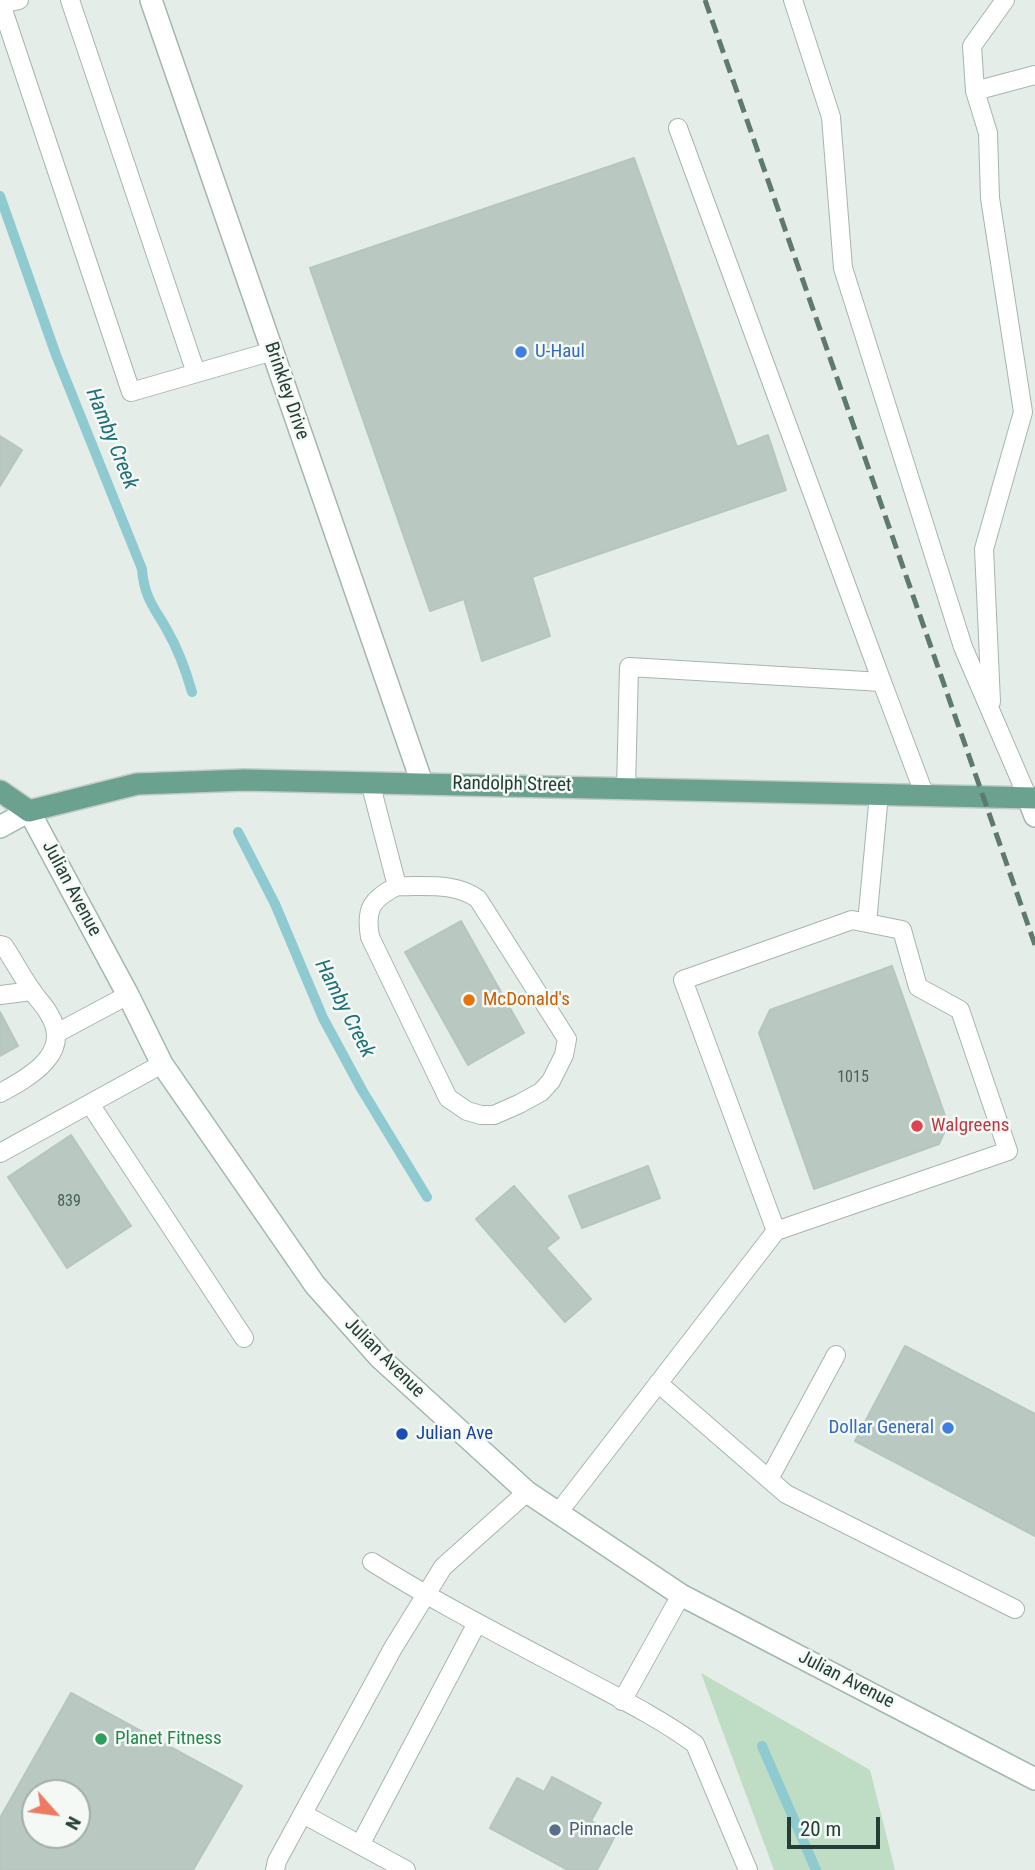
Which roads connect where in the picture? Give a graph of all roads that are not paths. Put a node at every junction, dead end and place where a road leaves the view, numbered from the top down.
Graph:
1 (19, 0) edge
2 (70, 0) edge
3 (151, 0) edge
4 (793, 0) edge
5 (1005, 0) edge
6 (1035, 75) edge
7 (975, 91) junction
8 (678, 128) dead end
9 (273, 351) junction
10 (196, 373) junction
11 (882, 682) junction
12 (991, 712) junction
13 (370, 782) junction
14 (422, 783) junction
15 (626, 788) junction
16 (0, 791) edge
17 (879, 794) junction
18 (925, 796) junction
19 (1033, 804) edge
20 (29, 811) junction
21 (0, 827) edge
22 (397, 886) junction
23 (867, 923) junction
24 (0, 945) edge
25 (32, 991) junction
26 (0, 995) edge
27 (128, 995) junction
28 (57, 1033) junction
29 (162, 1064) junction
30 (27, 1079) junction
31 (0, 1081) edge
32 (0, 1093) edge
33 (90, 1104) junction
34 (0, 1153) edge
35 (776, 1231) junction
36 (244, 1338) dead end
37 (836, 1355) dead end
38 (658, 1383) junction
39 (769, 1479) junction
40 (527, 1492) junction
41 (558, 1513) junction
42 (372, 1562) dead end
43 (424, 1595) junction
44 (681, 1595) junction
45 (1015, 1609) dead end
46 (477, 1623) junction
47 (622, 1701) junction
48 (1035, 1779) edge
49 (303, 1814) junction
50 (360, 1845) junction
51 (275, 1870) edge
52 (406, 1870) edge
53 (748, 1870) edge

1 - 10 lane
2 - 10 lane
3 - 9 street, Brinkley Drive
4 - 12 lane
5 - 7 lane
6 - 7 lane
7 - 12 lane
8 - 11 lane
9 - 10 lane
9 - 14 street, Brinkley Drive
11 - 15 lane
11 - 18 lane
12 - 19 lane
13 - 14 main road, Randolph Street
13 - 20 main road, Randolph Street
13 - 22 lane
14 - 15 main road, Randolph Street
15 - 17 main road, Randolph Street
16 - 20 main road
17 - 18 main road, Randolph Street
17 - 23 lane
18 - 19 main road, Randolph Street
20 - 21 street
20 - 27 street, Julian Avenue
22 - 22 lane
23 - 35 lane
23 - 35 lane
24 - 25 lane
25 - 26 lane
25 - 28 lane
27 - 28 lane
27 - 29 street, Julian Avenue
28 - 30 lane
29 - 33 lane
29 - 40 street, Julian Avenue
30 - 31 lane
30 - 32 lane
33 - 34 lane
33 - 36 lane
35 - 38 lane
37 - 39 lane
38 - 39 lane
38 - 41 lane
39 - 45 lane
40 - 41 street, Julian Avenue
40 - 43 lane
41 - 44 street, Julian Avenue
42 - 43 lane
43 - 46 lane
43 - 49 lane
44 - 47 lane
44 - 48 street, Julian Avenue
46 - 47 lane
46 - 50 lane
47 - 53 lane
49 - 50 lane
49 - 51 lane
50 - 52 lane

